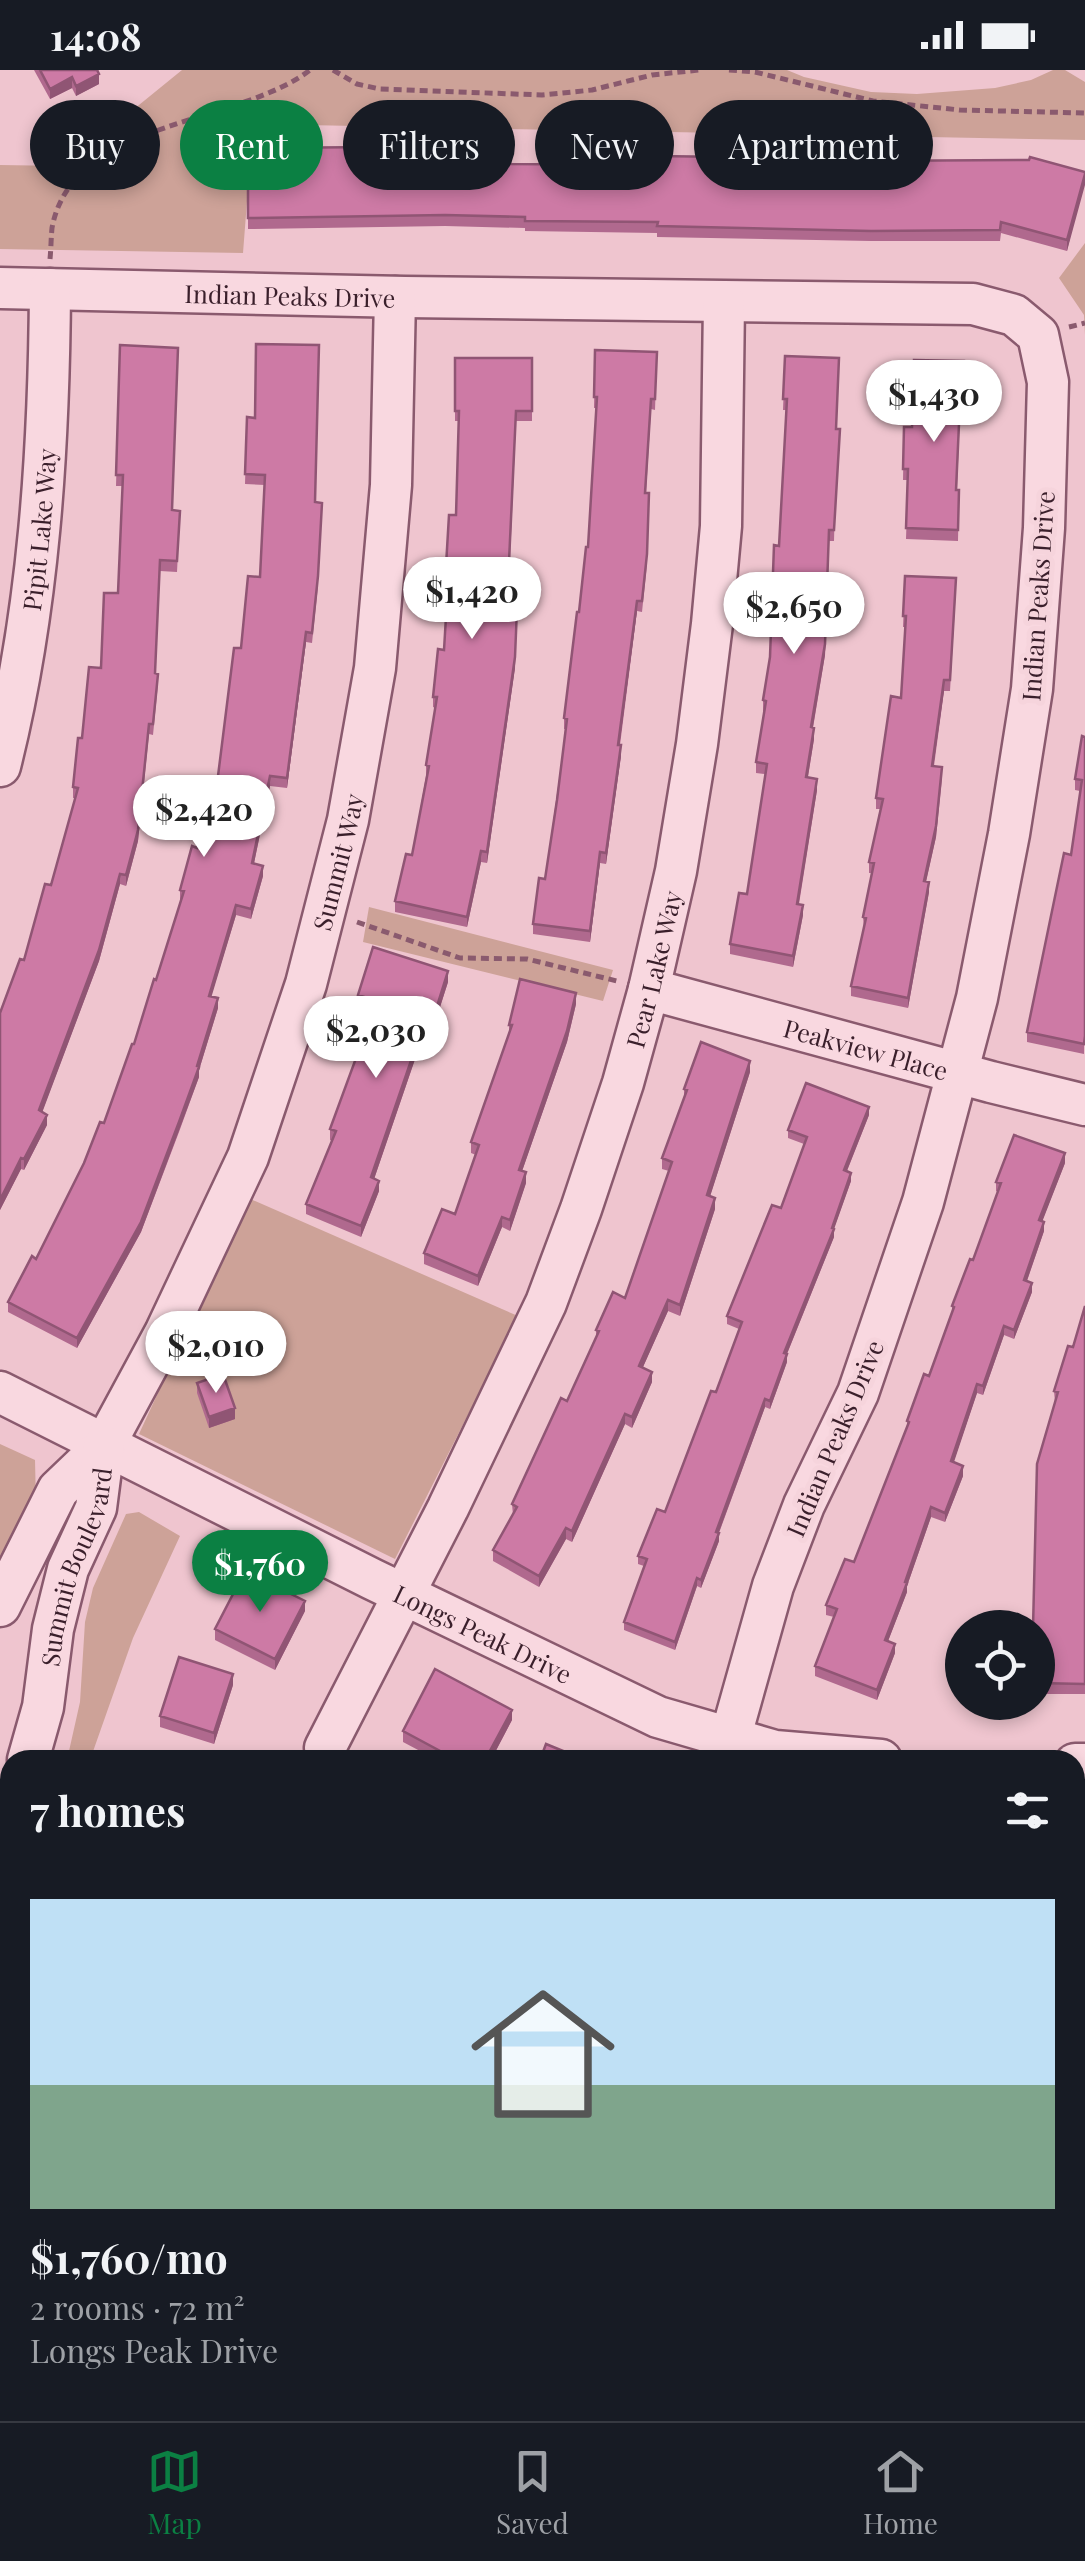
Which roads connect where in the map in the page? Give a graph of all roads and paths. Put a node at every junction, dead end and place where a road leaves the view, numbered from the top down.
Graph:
1 (310, 70) edge
2 (333, 70) edge
3 (699, 70) edge
4 (730, 70) edge
5 (1085, 114) edge
6 (50, 278) junction
7 (0, 288) edge
8 (395, 297) junction
9 (724, 302) junction
10 (1085, 324) edge
11 (1071, 327) dead end
12 (0, 766) edge
13 (350, 920) dead end
14 (649, 989) junction
15 (957, 1073) junction
16 (1085, 1105) edge
17 (0, 1392) edge
18 (104, 1446) junction
19 (404, 1595) junction
20 (0, 1606) edge
21 (730, 1739) junction
22 (325, 1748) dead end
23 (31, 1750) edge
24 (771, 1750) edge

1 - 6 path
2 - 3 path
4 - 5 path
6 - 7 street, Indian Peaks Drive
6 - 8 street, Indian Peaks Drive
6 - 12 street, Pipit Lake Way
8 - 9 street, Indian Peaks Drive
8 - 18 street, Summit Way
9 - 14 street, Pear Lake Way
9 - 15 street, Indian Peaks Drive
10 - 11 path
13 - 14 path
14 - 15 street, Peakview Place
14 - 19 street, Pear Lake Way
15 - 16 street, Peakview Place
15 - 21 street, Indian Peaks Drive
17 - 18 street, Longs Peak Drive
18 - 19 street, Longs Peak Drive
18 - 20 street, Summit Boulevard
18 - 23 street, Summit Boulevard
19 - 21 street, Longs Peak Drive
19 - 22 street, Pear Lake Way
21 - 24 street, Longs Peak Drive

